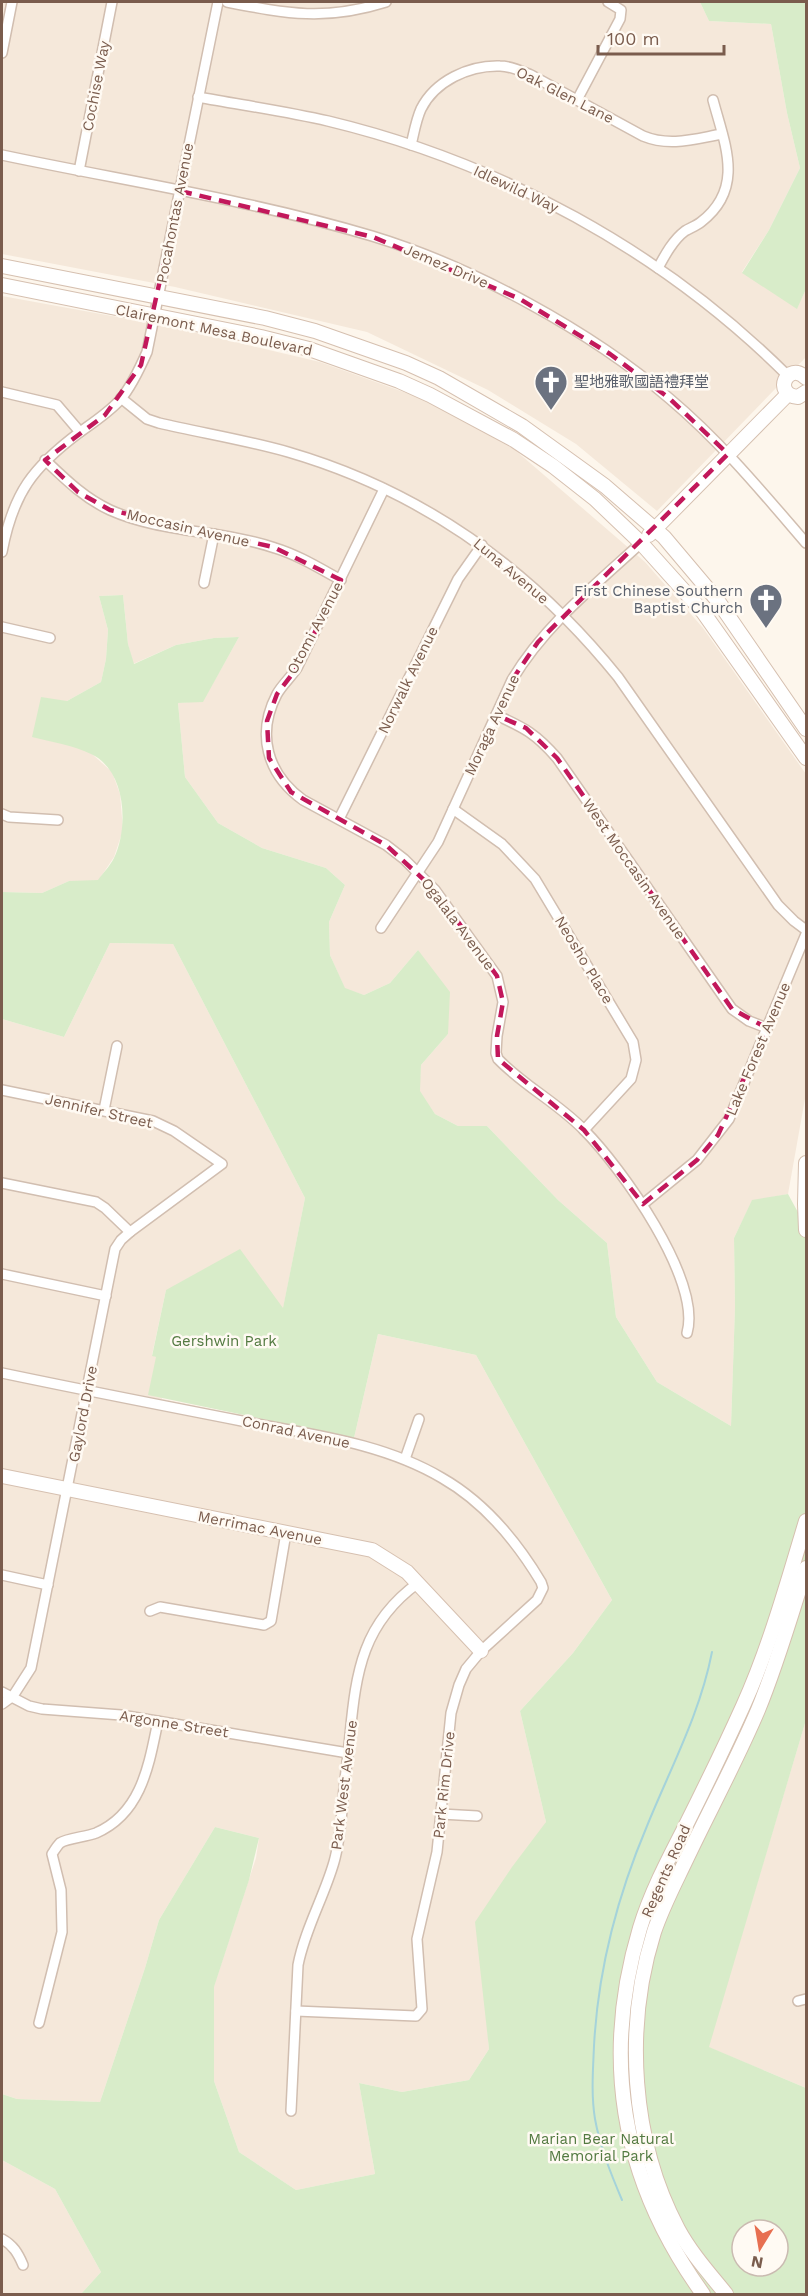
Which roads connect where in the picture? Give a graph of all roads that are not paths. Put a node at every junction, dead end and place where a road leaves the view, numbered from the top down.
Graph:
1 (12, 2) edge
2 (112, 2) edge
3 (218, 2) edge
4 (227, 2) edge
5 (386, 2) edge
6 (608, 2) edge
7 (2, 53) edge
8 (198, 97) junction
9 (577, 100) junction
10 (712, 100) dead end
11 (722, 134) junction
12 (411, 145) junction
13 (2, 155) edge
14 (79, 171) junction
15 (180, 192) junction
16 (2, 266) edge
17 (658, 268) junction
18 (2, 285) edge
19 (159, 297) junction
20 (155, 316) junction
21 (788, 376) junction
22 (806, 376) edge
23 (2, 392) edge
24 (788, 394) junction
25 (806, 394) edge
26 (121, 399) junction
27 (80, 432) junction
28 (728, 454) junction
29 (45, 460) junction
30 (384, 489) junction
31 (654, 529) junction
32 (214, 534) junction
33 (641, 543) junction
34 (807, 543) edge
35 (482, 545) junction
36 (2, 552) edge
37 (341, 580) junction
38 (204, 583) dead end
39 (564, 616) junction
40 (2, 627) edge
41 (50, 638) dead end
42 (496, 715) junction
43 (807, 729) edge
44 (807, 758) edge
45 (275, 770) joint
46 (453, 809) junction
47 (2, 814) edge
48 (339, 819) junction
49 (58, 820) dead end
50 (418, 873) junction
51 (381, 928) dead end
52 (807, 932) edge
53 (767, 1028) junction
54 (117, 1046) dead end
55 (2, 1090) edge
56 (104, 1110) junction
57 (584, 1130) junction
58 (807, 1163) edge
59 (222, 1164) joint
60 (2, 1183) edge
61 (643, 1204) junction
62 (807, 1230) edge
63 (129, 1232) junction
64 (2, 1274) edge
65 (106, 1296) junction
66 (687, 1333) dead end
67 (2, 1373) edge
68 (87, 1390) junction
69 (419, 1419) dead end
70 (405, 1459) junction
71 (2, 1476) edge
72 (68, 1489) junction
73 (807, 1521) edge
74 (286, 1533) junction
75 (807, 1568) edge
76 (2, 1575) edge
77 (541, 1582) joint
78 (418, 1583) junction
79 (48, 1585) junction
80 (150, 1611) dead end
81 (481, 1651) junction
82 (2, 1692) edge
83 (13, 1696) junction
84 (2, 1704) edge
85 (158, 1720) junction
86 (348, 1753) junction
87 (441, 1814) junction
88 (477, 1816) dead end
89 (296, 2011) junction
90 (39, 2023) dead end
91 (291, 2111) dead end
92 (2, 2239) edge
93 (23, 2265) dead end
94 (726, 2294) edge
95 (703, 2295) edge

1 - 7 street
2 - 14 street, Cochise Way
3 - 8 street, Pocahontas Avenue
4 - 5 street
6 - 9 street
8 - 12 street, Idlewild Way
8 - 15 street, Pocahontas Avenue
9 - 11 street, Oak Glen Lane
9 - 12 street, Oak Glen Lane
10 - 11 street
11 - 17 street
12 - 17 street, Idlewild Way
13 - 14 street, Jemez Drive
14 - 15 street, Jemez Drive
15 - 19 street, Pocahontas Avenue
15 - 28 street, Jemez Drive
16 - 19 main road, Clairemont Mesa Boulevard
17 - 21 street, Idlewild Way
18 - 20 main road, Clairemont Mesa Boulevard
19 - 20 street, Pocahontas Avenue
19 - 31 main road, Clairemont Mesa Boulevard
20 - 26 street, Pocahontas Avenue
20 - 33 main road, Clairemont Mesa Boulevard
21 - 22 main road
21 - 24 main road
23 - 27 street
24 - 25 main road
24 - 28 main road, Moraga Avenue
26 - 27 street, Pocahontas Avenue
26 - 30 street, Luna Avenue
27 - 29 street, Pocahontas Avenue
28 - 31 main road, Moraga Avenue
28 - 34 street, Jemez Drive
29 - 32 street, Moccasin Avenue
29 - 36 street, Pocahontas Avenue
30 - 35 street, Luna Avenue
30 - 37 street, Otomi Avenue
31 - 33 main road, Moraga Avenue
31 - 43 main road, Clairemont Mesa Boulevard
32 - 37 street, Moccasin Avenue
32 - 38 street
33 - 39 street, Moraga Avenue
33 - 44 main road, Clairemont Mesa Boulevard
35 - 39 street, Luna Avenue
35 - 48 street, Norwalk Avenue
37 - 45 street, Otomi Avenue
39 - 42 street, Moraga Avenue
39 - 52 street, Luna Avenue
40 - 41 street
42 - 46 street, Moraga Avenue
42 - 53 street, West Moccasin Avenue
45 - 48 street, Ogalala Avenue
46 - 50 street, Moraga Avenue
46 - 57 street, Neosho Place
47 - 49 street
48 - 50 street, Ogalala Avenue
50 - 51 street, Moraga Avenue
50 - 57 street, Ogalala Avenue
52 - 53 street, Lake Forest Avenue
53 - 61 street, Lake Forest Avenue
54 - 56 street
55 - 56 street, Jennifer Street
56 - 59 street, Jennifer Street
57 - 61 street, Ogalala Avenue
58 - 62 main road
59 - 63 street, Gaylord Drive
60 - 63 street
61 - 66 street, Ogalala Avenue
63 - 65 street, Gaylord Drive
64 - 65 street
65 - 68 street, Gaylord Drive
67 - 68 street, Conrad Avenue
68 - 70 street, Conrad Avenue
68 - 72 street, Gaylord Drive
69 - 70 street
70 - 77 street, Conrad Avenue
71 - 72 main road, Merrimac Avenue
72 - 74 main road, Merrimac Avenue
72 - 79 street, Gaylord Drive
73 - 95 main road, Regents Road
74 - 78 main road, Merrimac Avenue
74 - 80 street
75 - 94 main road, Regents Road
76 - 79 street
77 - 81 street, Park Rim Drive
78 - 81 main road, Merrimac Avenue
78 - 86 street, Park West Avenue
79 - 83 street, Gaylord Drive
81 - 87 street, Park Rim Drive
82 - 83 street, Argonne Street
83 - 84 street, Gaylord Drive
83 - 85 street, Argonne Street
85 - 86 street, Argonne Street
85 - 90 street
86 - 89 street, Park West Avenue
87 - 88 street
87 - 89 street, Park Rim Drive
89 - 91 street, Park West Avenue
92 - 93 street

